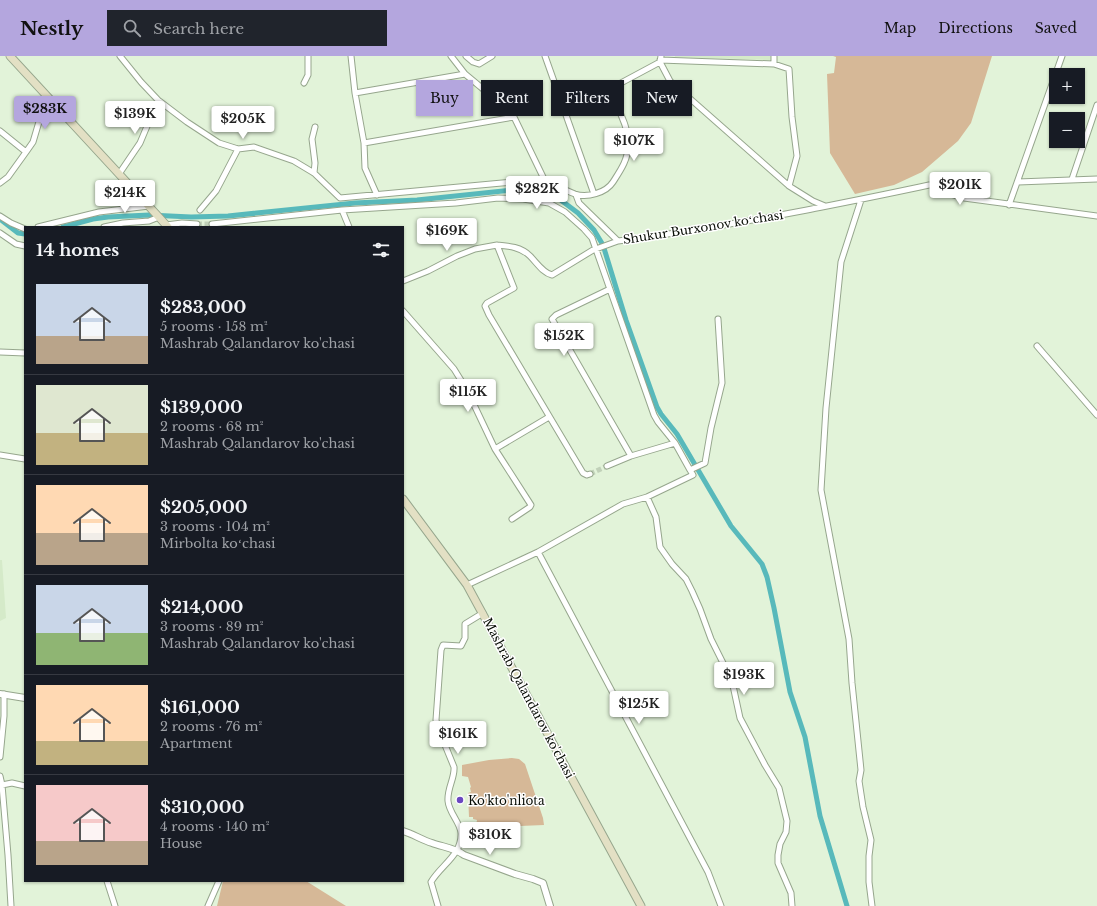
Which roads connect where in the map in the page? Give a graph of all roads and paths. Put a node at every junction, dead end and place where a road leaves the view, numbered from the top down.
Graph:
1 (10, 56) edge
2 (120, 56) edge
3 (308, 56) edge
4 (351, 56) edge
5 (452, 56) edge
6 (466, 56) edge
7 (492, 56) edge
8 (545, 56) edge
9 (774, 56) edge
10 (1062, 56) edge
11 (660, 59) edge
12 (774, 64) junction
13 (464, 74) junction
14 (304, 83) dead end
15 (355, 93) junction
16 (51, 100) junction
17 (158, 100) junction
18 (1097, 105) edge
19 (514, 117) junction
20 (315, 127) dead end
21 (0, 131) edge
22 (364, 143) junction
23 (238, 149) junction
24 (26, 152) junction
25 (314, 173) junction
26 (119, 174) junction
27 (544, 179) junction
28 (1072, 179) junction
29 (1097, 179) edge
30 (1018, 182) junction
31 (0, 183) edge
32 (789, 186) junction
33 (594, 194) junction
34 (377, 195) junction
35 (576, 195) junction
36 (861, 200) junction
37 (1009, 205) junction
38 (149, 207) junction
39 (826, 207) junction
40 (200, 210) dead end
41 (342, 210) junction
42 (0, 216) edge
43 (1097, 216) edge
44 (159, 217) junction
45 (197, 224) dead end
46 (212, 224) dead end
47 (166, 225) edge
48 (42, 226) edge
49 (109, 226) edge
50 (350, 226) edge
51 (24, 229) edge
52 (0, 233) edge
53 (617, 241) junction
54 (497, 245) junction
55 (24, 246) edge
56 (598, 248) junction
57 (404, 281) edge
58 (610, 289) junction
59 (404, 312) edge
60 (718, 319) dead end
61 (1037, 346) dead end
62 (0, 352) edge
63 (24, 354) edge
64 (1097, 415) edge
65 (549, 417) junction
66 (675, 443) junction
67 (495, 449) junction
68 (0, 455) edge
69 (631, 456) junction
70 (24, 459) edge
71 (607, 466) tunnel mouth
72 (692, 469) junction
73 (590, 474) dead end
74 (647, 497) junction
75 (404, 500) edge
76 (512, 519) dead end
77 (538, 552) junction
78 (467, 585) junction
79 (483, 613) junction
80 (2, 694) edge
81 (24, 698) edge
82 (0, 757) edge
83 (0, 776) edge
84 (2, 785) junction
85 (24, 786) edge
86 (404, 831) edge
87 (458, 850) junction
88 (107, 882) edge
89 (219, 882) edge
90 (11, 906) edge
91 (115, 906) edge
92 (208, 906) edge
93 (438, 906) edge
94 (550, 906) edge
95 (641, 906) edge
96 (721, 906) edge
97 (792, 906) edge
98 (872, 906) edge

1 - 16 main road
2 - 17 street
3 - 14 street
4 - 15 street
5 - 13 street
6 - 7 street
8 - 33 street
9 - 12 street
10 - 30 street
11 - 12 street
11 - 32 street
11 - 33 street
12 - 32 street
13 - 15 street
13 - 19 street
15 - 22 street
16 - 24 street
16 - 26 main road
17 - 23 street
17 - 26 street
18 - 28 street
19 - 22 street
19 - 27 street
20 - 25 street
21 - 24 street
22 - 34 street
23 - 25 street
23 - 40 street
24 - 31 street
25 - 34 street
26 - 38 main road
27 - 34 street
27 - 35 street
28 - 29 street
28 - 30 street
30 - 37 street
32 - 39 street
33 - 35 street
35 - 53 street, Shukur Burxonov koʻchasi
36 - 37 street, Shukur Burxonov koʻchasi
36 - 39 street, Shukur Burxonov koʻchasi
36 - 98 street
37 - 43 street, Shukur Burxonov koʻchasi
38 - 44 main road
38 - 48 street
39 - 53 street, Shukur Burxonov koʻchasi
41 - 46 street
41 - 50 street
41 - 56 street
42 - 51 street
44 - 47 main road
44 - 49 street
45 - 47 street
52 - 55 street
53 - 56 street
54 - 56 street
54 - 57 street
54 - 65 street
56 - 58 street
58 - 66 street
58 - 69 street
59 - 67 street
60 - 72 street
61 - 64 street
62 - 63 street
65 - 67 street
65 - 73 street
66 - 69 street
66 - 72 street
67 - 76 street
68 - 70 street
69 - 71 street
72 - 74 street
74 - 77 street
74 - 97 street
75 - 78 main road, Mashrab Qalandarov ko'chasi
77 - 78 street
77 - 96 street
78 - 79 main road, Mashrab Qalandarov ko'chasi
79 - 87 street
79 - 95 main road, Mashrab Qalandarov ko'chasi
80 - 81 street
80 - 82 street
83 - 84 street
84 - 85 street
84 - 90 street
86 - 87 street
87 - 93 street
87 - 94 street
88 - 91 street
89 - 92 street

